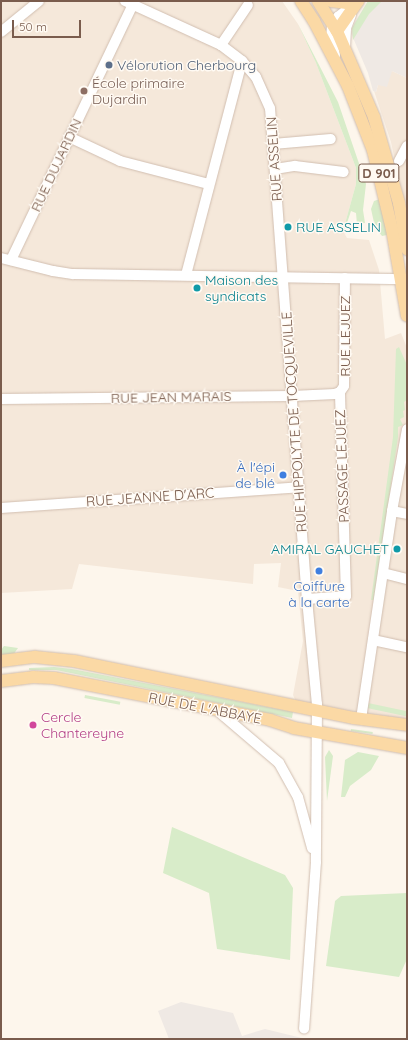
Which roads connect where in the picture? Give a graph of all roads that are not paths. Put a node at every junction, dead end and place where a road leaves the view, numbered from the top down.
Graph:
1 (39, 1) edge
2 (301, 1) edge
3 (308, 1) edge
4 (318, 1) edge
5 (332, 1) edge
6 (358, 1) edge
7 (129, 3) edge
8 (248, 5) dead end
9 (334, 29) junction
10 (1, 32) edge
11 (221, 45) junction
12 (345, 48) junction
13 (242, 61) junction
14 (341, 72) junction
15 (69, 138) junction
16 (331, 139) dead end
17 (273, 144) junction
18 (407, 146) edge
19 (399, 161) dead end
20 (275, 169) junction
21 (344, 172) dead end
22 (209, 184) junction
23 (407, 249) edge
24 (6, 259) edge
25 (186, 276) junction
26 (282, 277) junction
27 (345, 278) junction
28 (404, 279) edge
29 (407, 316) edge
30 (340, 392) junction
31 (292, 396) junction
32 (1, 399) edge
33 (406, 429) edge
34 (299, 487) junction
35 (1, 508) edge
36 (392, 511) junction
37 (407, 514) edge
38 (383, 573) junction
39 (407, 579) edge
40 (307, 599) junction
41 (373, 640) junction
42 (407, 647) edge
43 (1, 661) edge
44 (1, 680) edge
45 (317, 710) junction
46 (218, 711) junction
47 (361, 719) junction
48 (407, 725) edge
49 (317, 732) junction
50 (407, 748) edge
51 (316, 862) junction
52 (304, 1029) dead end

1 - 10 street
2 - 14 main road, D 901
3 - 9 main road
4 - 9 main road, D 901
5 - 6 main road
6 - 9 main road
6 - 12 street
7 - 11 street, RUE ASSELIN
7 - 15 street, RUE DUJARDIN
8 - 11 street
9 - 12 main road, D 901
9 - 14 street
11 - 13 street, RUE ASSELIN
12 - 23 main road, D 901
13 - 17 street, RUE ASSELIN
13 - 22 street
14 - 28 main road, D 901
15 - 22 street
15 - 24 street, RUE DUJARDIN
16 - 17 street
17 - 20 street, RUE ASSELIN
18 - 19 street
20 - 21 street
20 - 26 street, RUE ASSELIN
22 - 25 street
24 - 25 street
25 - 26 street
26 - 27 street
26 - 31 street, RUE HIPPOLYTE DE TOCQUEVILLE
27 - 28 street
27 - 30 street, RUE LEJUEZ
28 - 29 main road, D 901
30 - 31 street, RUE JEAN MARAIS
30 - 40 street, PASSAGE LEJUEZ
31 - 32 street, RUE JEAN MARAIS
31 - 34 street, RUE HIPPOLYTE DE TOCQUEVILLE
33 - 36 street
34 - 35 street, RUE JEANNE D'ARC
34 - 40 street, RUE HIPPOLYTE DE TOCQUEVILLE
36 - 37 street
36 - 38 street
38 - 39 street
38 - 41 street
40 - 45 street, RUE HIPPOLYTE DE TOCQUEVILLE
41 - 42 street
41 - 47 street
43 - 45 main road, RUE DE L'ABBAYE
44 - 46 main road, RUE DE L'ABBAYE
45 - 47 main road, RUE DE L'ABBAYE
45 - 49 street, RUE HIPPOLYTE DE TOCQUEVILLE
46 - 49 main road, RUE DE L'ABBAYE
46 - 51 street
47 - 48 main road, RUE DE L'ABBAYE
49 - 50 main road, RUE DE L'ABBAYE
49 - 51 street, RUE HIPPOLYTE DE TOCQUEVILLE
51 - 52 street, RUE HIPPOLYTE DE TOCQUEVILLE

